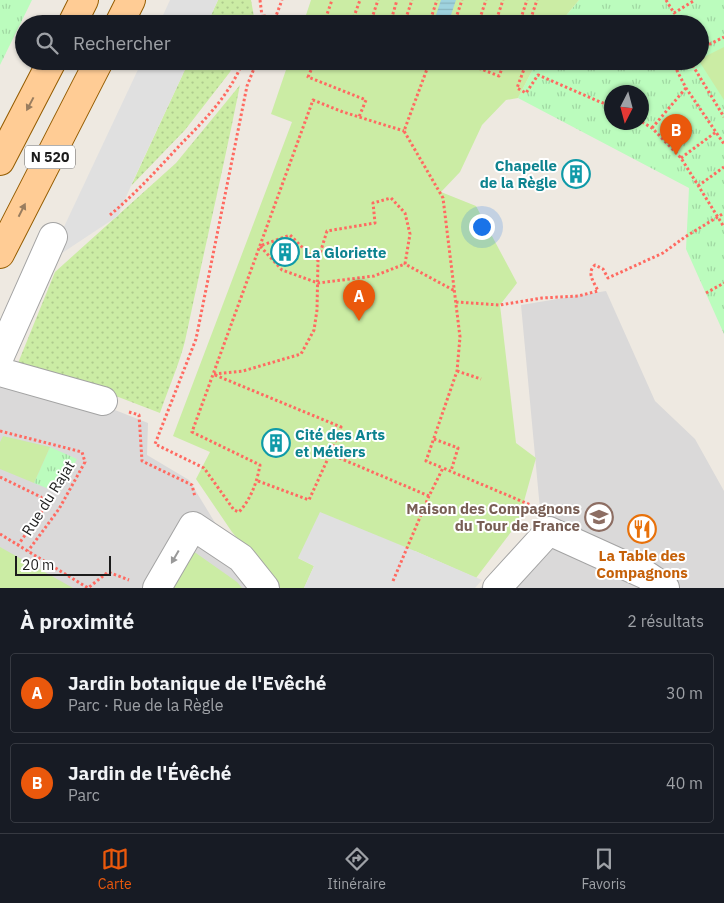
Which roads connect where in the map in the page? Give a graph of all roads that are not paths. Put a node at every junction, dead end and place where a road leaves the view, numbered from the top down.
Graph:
1 (84, 0) edge
2 (131, 0) edge
3 (76, 15) edge
4 (123, 15) edge
5 (47, 70) edge
6 (94, 70) edge
7 (0, 161) edge
8 (53, 237) dead end
9 (0, 254) edge
10 (0, 356) edge
11 (0, 372) edge
12 (103, 401) road end
13 (146, 585) edge
14 (265, 588) edge
15 (497, 588) edge
16 (665, 588) edge

1 - 3 main road
2 - 4 main road
5 -> 7 main road, N 520
9 -> 6 main road, N 520
8 - 10 street
11 - 12 street
14 -> 13 street
15 - 16 street

